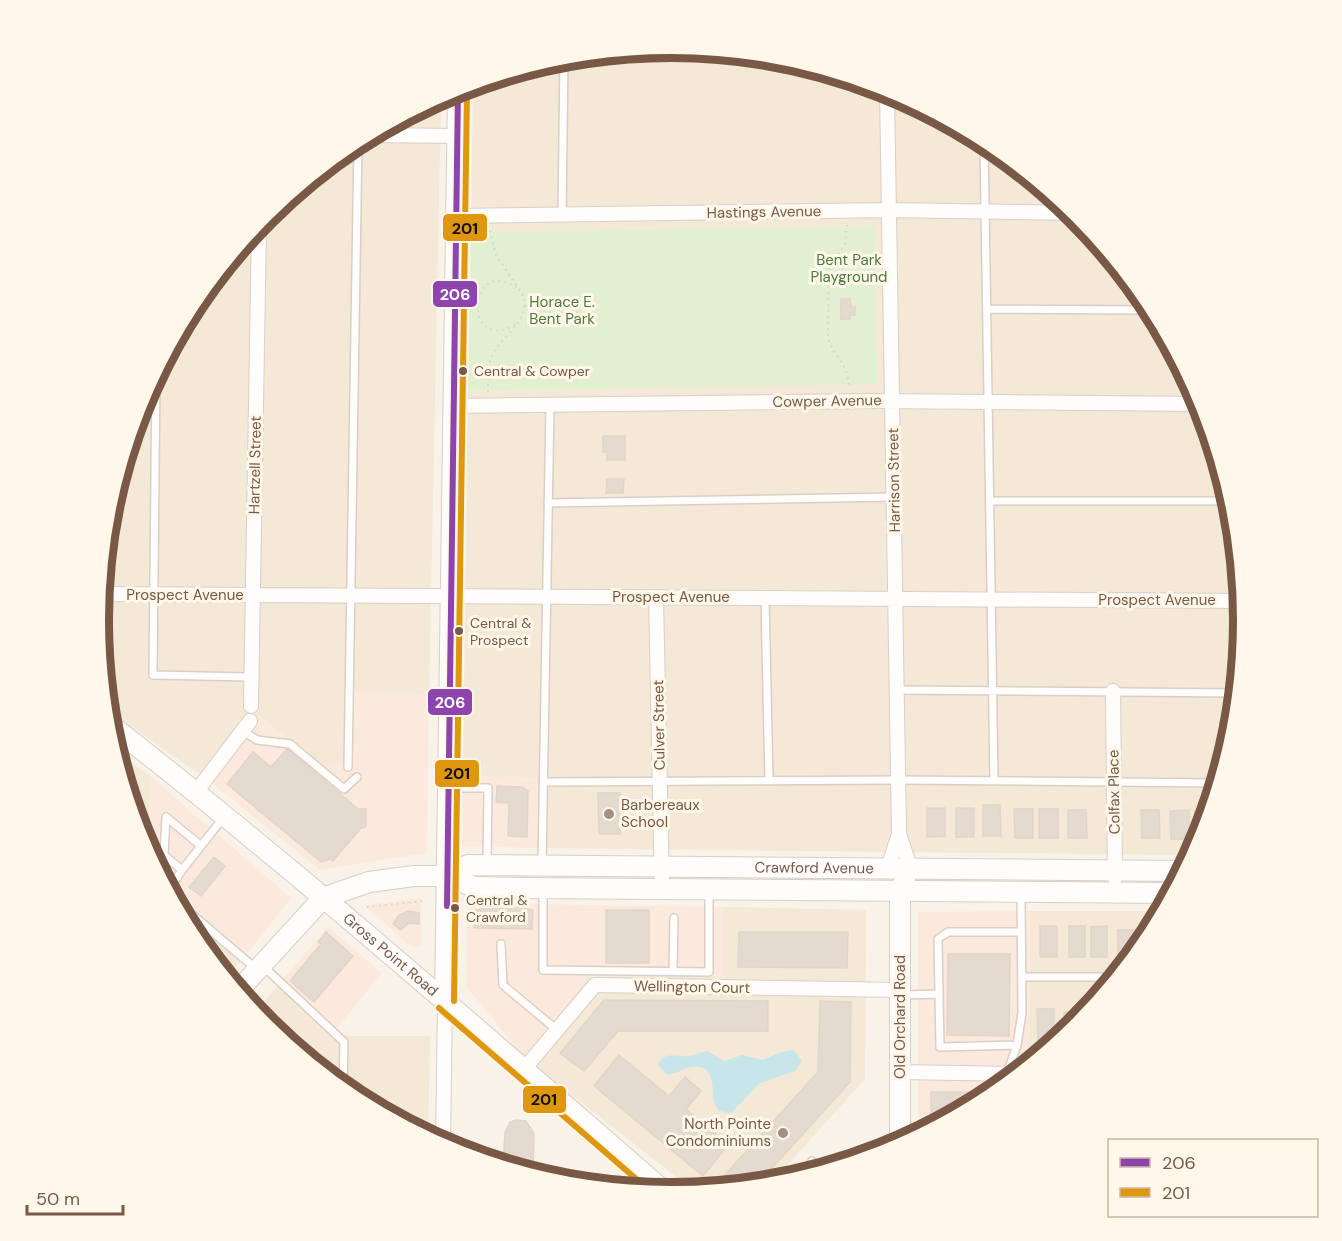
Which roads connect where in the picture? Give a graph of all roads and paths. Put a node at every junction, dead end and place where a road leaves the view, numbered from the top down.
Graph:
1 (564, 69) edge
2 (458, 100) edge
3 (887, 102) edge
4 (388, 135) edge
5 (457, 136) junction
6 (358, 154) edge
7 (984, 154) edge
8 (890, 210) junction
9 (985, 211) junction
10 (1057, 213) edge
11 (562, 215) junction
12 (456, 216) junction
13 (847, 225) dead end
14 (490, 231) dead end
15 (259, 239) edge
16 (520, 290) junction
17 (578, 302) dead end
18 (526, 306) junction
19 (987, 309) junction
20 (577, 310) junction
21 (1139, 310) edge
22 (577, 316) dead end
23 (520, 321) junction
24 (849, 387) dead end
25 (488, 392) dead end
26 (156, 397) edge
27 (893, 401) junction
28 (988, 402) junction
29 (1189, 404) edge
30 (550, 405) junction
31 (453, 406) junction
32 (894, 497) junction
33 (990, 501) junction
34 (1220, 501) edge
35 (548, 503) junction
36 (110, 594) edge
37 (152, 594) junction
38 (252, 595) junction
39 (349, 595) junction
40 (450, 596) junction
41 (547, 597) junction
42 (656, 597) junction
43 (765, 598) junction
44 (896, 599) junction
45 (991, 599) junction
46 (1232, 600) edge
47 (251, 677) junction
48 (897, 690) junction
49 (993, 691) junction
50 (1113, 691) junction
51 (1228, 693) edge
52 (250, 706) dead end
53 (247, 726) joint
54 (121, 733) edge
55 (348, 767) dead end
56 (357, 777) dead end
57 (898, 780) junction
58 (994, 780) junction
59 (660, 781) junction
60 (769, 781) junction
61 (543, 782) junction
62 (1114, 783) junction
63 (1209, 783) edge
64 (448, 788) junction
65 (196, 792) junction
66 (225, 816) junction
67 (899, 834) junction
68 (200, 845) junction
69 (487, 865) junction
70 (542, 866) junction
71 (662, 867) junction
72 (888, 868) junction
73 (911, 868) junction
74 (182, 870) junction
75 (1115, 870) junction
76 (1174, 871) edge
77 (448, 876) junction
78 (174, 882) edge
79 (543, 888) junction
80 (662, 889) junction
81 (709, 890) junction
82 (900, 890) junction
83 (1021, 891) junction
84 (1115, 892) junction
85 (1163, 893) edge
86 (323, 898) junction
87 (424, 901) dead end
88 (367, 907) dead end
89 (190, 911) edge
90 (674, 918) dead end
91 (1021, 932) junction
92 (501, 944) dead end
93 (259, 967) junction
94 (673, 971) junction
95 (1022, 977) junction
96 (1106, 977) edge
97 (243, 985) edge
98 (900, 992) junction
99 (939, 994) junction
100 (445, 1001) junction
101 (557, 1030) junction
102 (1017, 1045) junction
103 (524, 1069) junction
104 (1008, 1070) edge
105 (900, 1072) junction
106 (1002, 1074) edge
107 (343, 1076) edge
108 (443, 1134) edge
109 (900, 1134) edge
110 (812, 1161) dead end
111 (814, 1164) edge
112 (654, 1182) edge

1 - 11 lane
2 - 5 main road
3 - 8 street, Harrison Street
4 - 5 street
5 - 12 main road
6 - 39 lane
7 - 9 lane
8 - 9 street, Hastings Avenue
8 - 11 street, Hastings Avenue
8 - 27 street, Harrison Street
9 - 10 street, Hastings Avenue
9 - 19 lane
11 - 12 street, Hastings Avenue
12 - 31 main road
13 - 24 path
14 - 16 path
15 - 38 street, Hartzell Street
16 - 18 path
16 - 23 path
17 - 20 path
18 - 20 path
18 - 23 path
19 - 21 lane
19 - 28 lane
20 - 22 path
23 - 25 path
26 - 37 lane
27 - 28 street, Cowper Avenue
27 - 30 street, Cowper Avenue
27 - 32 street, Harrison Street
28 - 29 street, Cowper Avenue
28 - 33 lane
30 - 31 street, Cowper Avenue
30 - 35 lane
31 - 40 main road
32 - 35 lane
32 - 44 street, Harrison Street
33 - 34 lane
33 - 45 lane
35 - 41 lane
36 - 37 street, Prospect Avenue
37 - 38 street, Prospect Avenue
37 - 47 lane
38 - 39 street, Prospect Avenue
38 - 47 street, Hartzell Street
39 - 40 street, Prospect Avenue
39 - 55 lane
40 - 41 street, Prospect Avenue
40 - 64 main road
41 - 42 street, Prospect Avenue
41 - 61 lane
42 - 43 street, Prospect Avenue
42 - 59 street, Culver Street
43 - 44 street, Prospect Avenue
43 - 60 lane
44 - 45 street, Prospect Avenue
44 - 48 street, Harrison Street
45 - 46 street, Prospect Avenue
45 - 49 lane
47 - 52 street, Hartzell Street
48 - 49 lane
48 - 57 street, Harrison Street
49 - 50 lane
49 - 58 lane
50 - 51 lane
50 - 62 street, Colfax Place
53 - 56 lane
53 - 65 street
54 - 65 main road, Gross Point Road
57 - 58 lane
57 - 60 lane
57 - 67 street, Harrison Street
58 - 62 lane
59 - 60 lane
59 - 61 lane
59 - 71 street, Culver Street
61 - 70 lane
62 - 63 lane
62 - 75 street, Colfax Place
64 - 69 lane
64 - 77 main road
65 - 66 main road, Gross Point Road
66 - 68 lane
66 - 86 main road, Gross Point Road
67 - 72 street, Harrison Street
67 - 73 street, Harrison Street
68 - 74 lane
68 - 74 lane
69 - 70 main road, Crawford Avenue
69 - 77 main road, Crawford Avenue
70 - 71 main road, Crawford Avenue
71 - 72 main road, Crawford Avenue
71 - 80 street, Culver Street
72 - 73 main road, Crawford Avenue
72 - 82 main road, Old Orchard Road
73 - 75 main road, Crawford Avenue
73 - 82 main road, Old Orchard Road
74 - 78 lane
75 - 76 main road, Crawford Avenue
75 - 84 street, Colfax Place
77 - 79 main road, Crawford Avenue
77 - 86 main road, Crawford Avenue
77 - 100 main road
79 - 80 main road, Crawford Avenue
79 - 94 lane
80 - 81 main road, Crawford Avenue
81 - 82 main road, Crawford Avenue
81 - 94 lane
82 - 83 main road, Crawford Avenue
82 - 98 main road, Old Orchard Road
83 - 84 main road, Crawford Avenue
83 - 91 lane
84 - 85 main road, Crawford Avenue
86 - 93 main road, Crawford Avenue
86 - 100 main road, Gross Point Road
87 - 88 path
89 - 93 lane
90 - 94 lane
91 - 95 lane
91 - 99 lane
92 - 101 lane
93 - 97 main road, Crawford Avenue
93 - 107 lane
95 - 96 lane
95 - 102 lane
98 - 99 lane
98 - 101 street, Wellington Court
98 - 105 main road, Old Orchard Road
99 - 102 lane
100 - 103 main road, Gross Point Road
100 - 108 street
101 - 103 street, Wellington Court
102 - 104 lane
103 - 112 main road, Gross Point Road
105 - 106 street
105 - 109 main road, Old Orchard Road
110 - 111 lane

